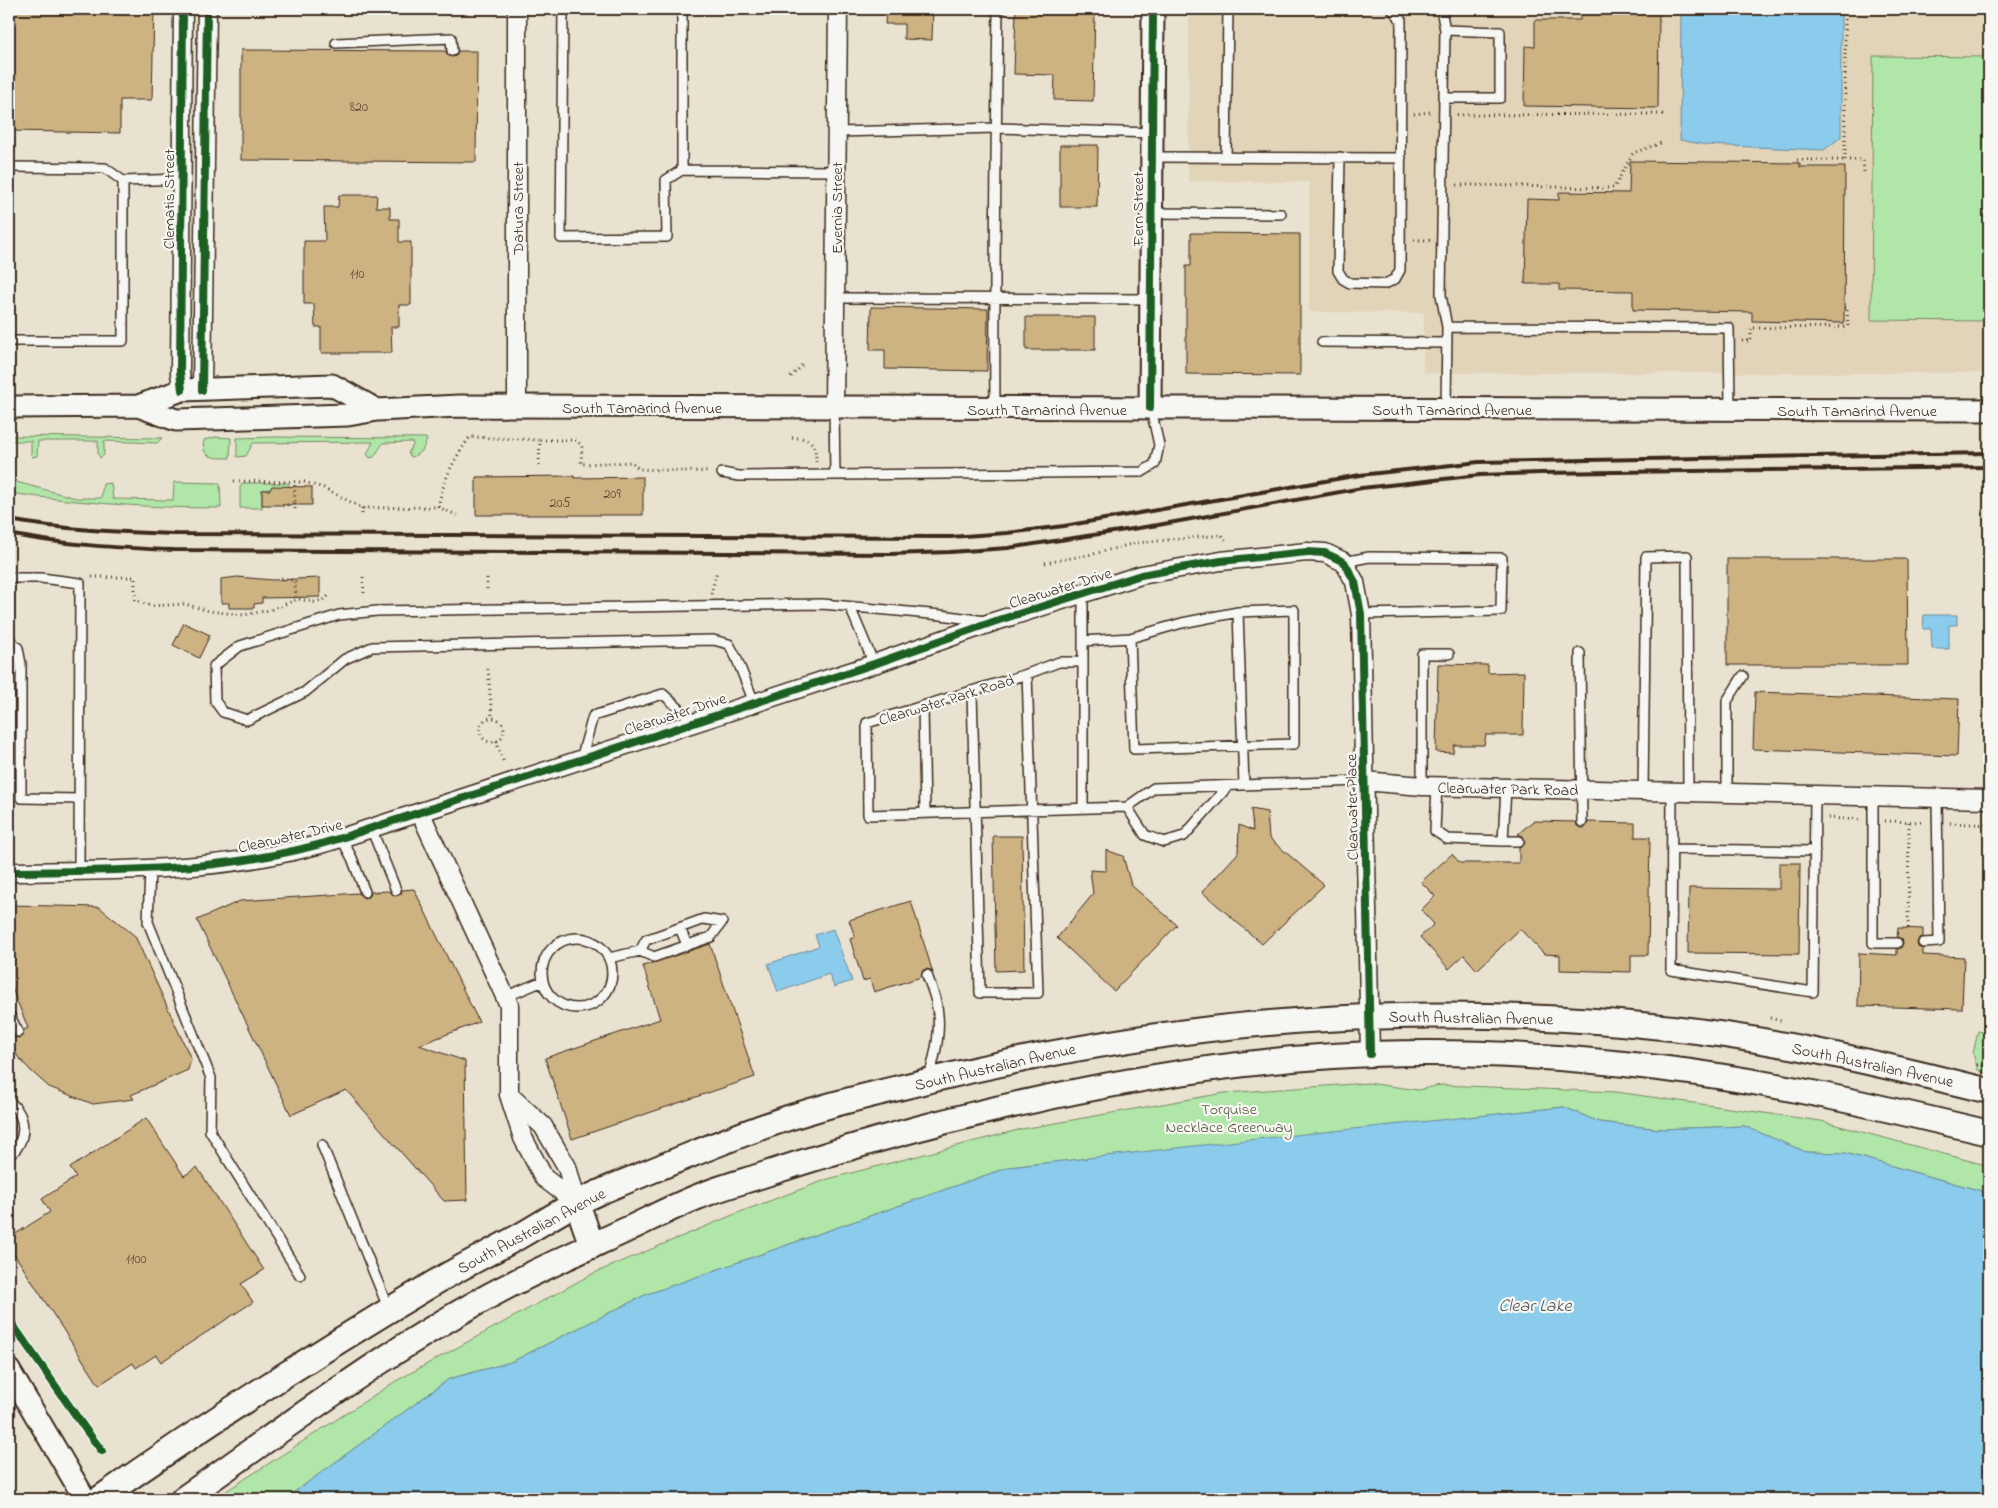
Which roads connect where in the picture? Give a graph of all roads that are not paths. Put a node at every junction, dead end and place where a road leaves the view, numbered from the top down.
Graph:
1 (183, 9) edge
2 (206, 9) edge
3 (517, 9) edge
4 (563, 9) edge
5 (682, 9) edge
6 (838, 9) edge
7 (998, 9) edge
8 (1153, 9) edge
9 (1228, 9) edge
10 (1392, 9) edge
11 (1441, 9) edge
12 (1445, 30) junction
13 (336, 43) dead end
14 (452, 51) dead end
15 (1443, 98) junction
16 (997, 128) junction
17 (837, 132) junction
18 (1152, 133) junction
19 (1152, 156) junction
20 (1226, 157) junction
21 (1340, 157) junction
22 (1401, 158) junction
23 (9, 167) edge
24 (682, 170) junction
25 (836, 171) junction
26 (182, 179) junction
27 (123, 181) junction
28 (1151, 213) junction
29 (1281, 214) dead end
30 (835, 298) junction
31 (994, 298) junction
32 (1150, 299) junction
33 (1447, 327) junction
34 (9, 341) edge
35 (1322, 342) dead end
36 (1447, 343) junction
37 (265, 387) junction
38 (192, 390) junction
39 (138, 406) junction
40 (517, 406) junction
41 (9, 407) edge
42 (834, 408) junction
43 (1150, 408) junction
44 (995, 409) junction
45 (1446, 409) junction
46 (1730, 409) junction
47 (378, 410) junction
48 (1989, 410) edge
49 (196, 419) junction
50 (722, 473) road end
51 (835, 475) junction
52 (1344, 562) junction
53 (9, 578) edge
54 (1083, 594) junction
55 (850, 607) junction
56 (1238, 612) junction
57 (1361, 614) junction
58 (993, 622) junction
59 (1130, 638) junction
60 (9, 639) edge
61 (1084, 641) junction
62 (1580, 653) dead end
63 (1449, 654) dead end
64 (1084, 662) junction
65 (874, 664) junction
66 (1027, 674) junction
67 (1743, 676) dead end
68 (972, 691) junction
69 (754, 702) junction
70 (922, 706) junction
71 (694, 722) junction
72 (1243, 746) junction
73 (580, 759) junction
74 (1364, 781) junction
75 (1244, 785) junction
76 (1228, 786) junction
77 (1429, 786) junction
78 (1506, 788) junction
79 (1582, 790) junction
80 (1643, 791) junction
81 (1680, 792) junction
82 (1727, 793) junction
83 (1815, 795) junction
84 (1873, 796) junction
85 (1937, 797) junction
86 (1989, 798) edge
87 (80, 799) junction
88 (1082, 807) junction
89 (1127, 808) junction
90 (1033, 810) junction
91 (420, 812) junction
92 (975, 812) junction
93 (925, 813) junction
94 (1582, 822) dead end
95 (371, 828) junction
96 (341, 838) junction
97 (1503, 841) junction
98 (1519, 842) dead end
99 (1672, 849) junction
100 (1815, 851) junction
101 (150, 870) junction
102 (79, 871) junction
103 (9, 872) edge
104 (396, 890) dead end
105 (365, 892) dead end
106 (680, 928) junction
107 (1897, 943) dead end
108 (1923, 943) dead end
109 (686, 946) junction
110 (640, 951) junction
111 (609, 958) junction
112 (927, 975) dead end
113 (543, 981) junction
114 (505, 997) junction
115 (9, 1014) edge
116 (1370, 1016) junction
117 (18, 1032) dead end
118 (1370, 1054) junction
119 (928, 1081) junction
120 (1989, 1090) edge
121 (509, 1095) junction
122 (9, 1102) edge
123 (1989, 1133) edge
124 (322, 1145) dead end
125 (9, 1156) edge
126 (577, 1203) junction
127 (592, 1246) junction
128 (300, 1275) dead end
129 (389, 1310) junction
130 (9, 1370) edge
131 (85, 1499) edge
132 (98, 1499) edge
133 (183, 1499) edge

1 - 26 street, Clematis Street
2 - 38 street
3 - 40 street, Datura Street
4 - 24 lane
5 - 24 lane
6 - 17 street, Evernia Street
7 - 16 lane
8 - 18 street, Fern Street
9 - 20 lane
10 - 22 lane
11 - 12 lane
12 - 15 lane
12 - 15 lane
13 - 14 lane
15 - 33 lane
16 - 17 lane
16 - 18 lane
16 - 31 lane
17 - 25 street, Evernia Street
18 - 19 street, Fern Street
19 - 20 lane
19 - 28 street, Fern Street
20 - 21 lane
21 - 22 lane
21 - 22 lane
23 - 27 lane
24 - 25 lane
25 - 30 street, Evernia Street
26 - 27 lane
26 - 38 street, Clematis Street
27 - 34 lane
28 - 29 lane
28 - 32 street, Fern Street
30 - 31 lane
30 - 42 street, Evernia Street
31 - 32 lane
31 - 44 lane
32 - 43 street, Fern Street
33 - 36 lane
33 - 46 lane
35 - 36 lane
36 - 45 lane
37 - 38 street
37 - 47 street
37 - 49 street
38 - 39 street
39 - 41 street
39 - 49 street, South Tamarind Avenue
40 - 42 street, South Tamarind Avenue
40 - 47 street, South Tamarind Avenue
42 - 44 street, South Tamarind Avenue
42 - 51 lane
43 - 44 street, South Tamarind Avenue
43 - 45 street, South Tamarind Avenue
43 - 51 lane
45 - 46 street, South Tamarind Avenue
46 - 48 street, South Tamarind Avenue
47 - 49 street, South Tamarind Avenue
50 - 51 lane
52 - 54 street, Clearwater Drive
52 - 57 street, Clearwater Place
52 - 57 lane
53 - 87 lane
54 - 58 street, Clearwater Drive
54 - 61 lane
55 - 58 lane
55 - 65 lane
55 - 69 lane
56 - 59 lane
56 - 72 lane
56 - 72 lane
57 - 74 street, Clearwater Place
58 - 65 street, Clearwater Drive
59 - 61 lane
59 - 72 lane
60 - 87 lane
61 - 64 lane
62 - 79 lane
63 - 77 lane
64 - 66 lane
64 - 88 lane
65 - 69 street, Clearwater Drive
66 - 68 lane, Clearwater Park Road
66 - 90 lane, Clearwater Park Road
67 - 82 lane
68 - 70 lane, Clearwater Park Road
68 - 92 lane
69 - 71 street, Clearwater Drive
70 - 93 lane
70 - 93 lane, Clearwater Park Road
71 - 73 street, Clearwater Drive
71 - 73 lane
72 - 75 lane
73 - 91 street, Clearwater Drive
74 - 75 lane, Clearwater Park Road
74 - 77 street, Clearwater Park Road
74 - 116 street, Clearwater Place
75 - 76 lane, Clearwater Park Road
76 - 89 lane, Clearwater Park Road
76 - 89 lane
77 - 78 street, Clearwater Park Road
77 - 97 lane
78 - 79 street, Clearwater Park Road
78 - 97 lane
79 - 80 street, Clearwater Park Road
79 - 94 lane
80 - 81 street, Clearwater Park Road
80 - 81 lane
81 - 82 street, Clearwater Park Road
81 - 99 lane
82 - 83 street, Clearwater Park Road
83 - 84 street, Clearwater Park Road
83 - 100 lane
84 - 85 street, Clearwater Park Road
84 - 107 lane
85 - 86 street, Clearwater Park Road
85 - 108 lane
87 - 102 lane
88 - 89 lane, Clearwater Park Road
88 - 90 lane, Clearwater Park Road
90 - 92 lane, Clearwater Park Road
90 - 92 lane
91 - 95 street, Clearwater Drive
91 - 114 street
92 - 93 lane, Clearwater Park Road
95 - 96 street, Clearwater Drive
95 - 104 lane
96 - 101 street, Clearwater Drive
96 - 105 lane
97 - 98 lane
99 - 100 lane
99 - 100 lane
101 - 102 street, Clearwater Drive
101 - 128 lane
102 - 103 street, Clearwater Drive
106 - 109 lane
106 - 109 lane
106 - 110 lane
109 - 110 lane
110 - 111 lane
111 - 113 lane
111 - 113 lane
112 - 119 lane
113 - 114 lane
114 - 121 street
115 - 117 lane
116 - 118 street, Clearwater Place
116 - 119 main road, South Australian Avenue
116 - 120 main road, South Australian Avenue
118 - 123 main road
118 - 127 main road
119 - 126 main road, South Australian Avenue
121 - 126 street
121 - 126 street
122 - 125 lane
124 - 129 lane
126 - 127 main road
126 - 129 main road, South Australian Avenue
127 - 133 main road
129 - 132 main road, South Australian Avenue
130 - 131 street

